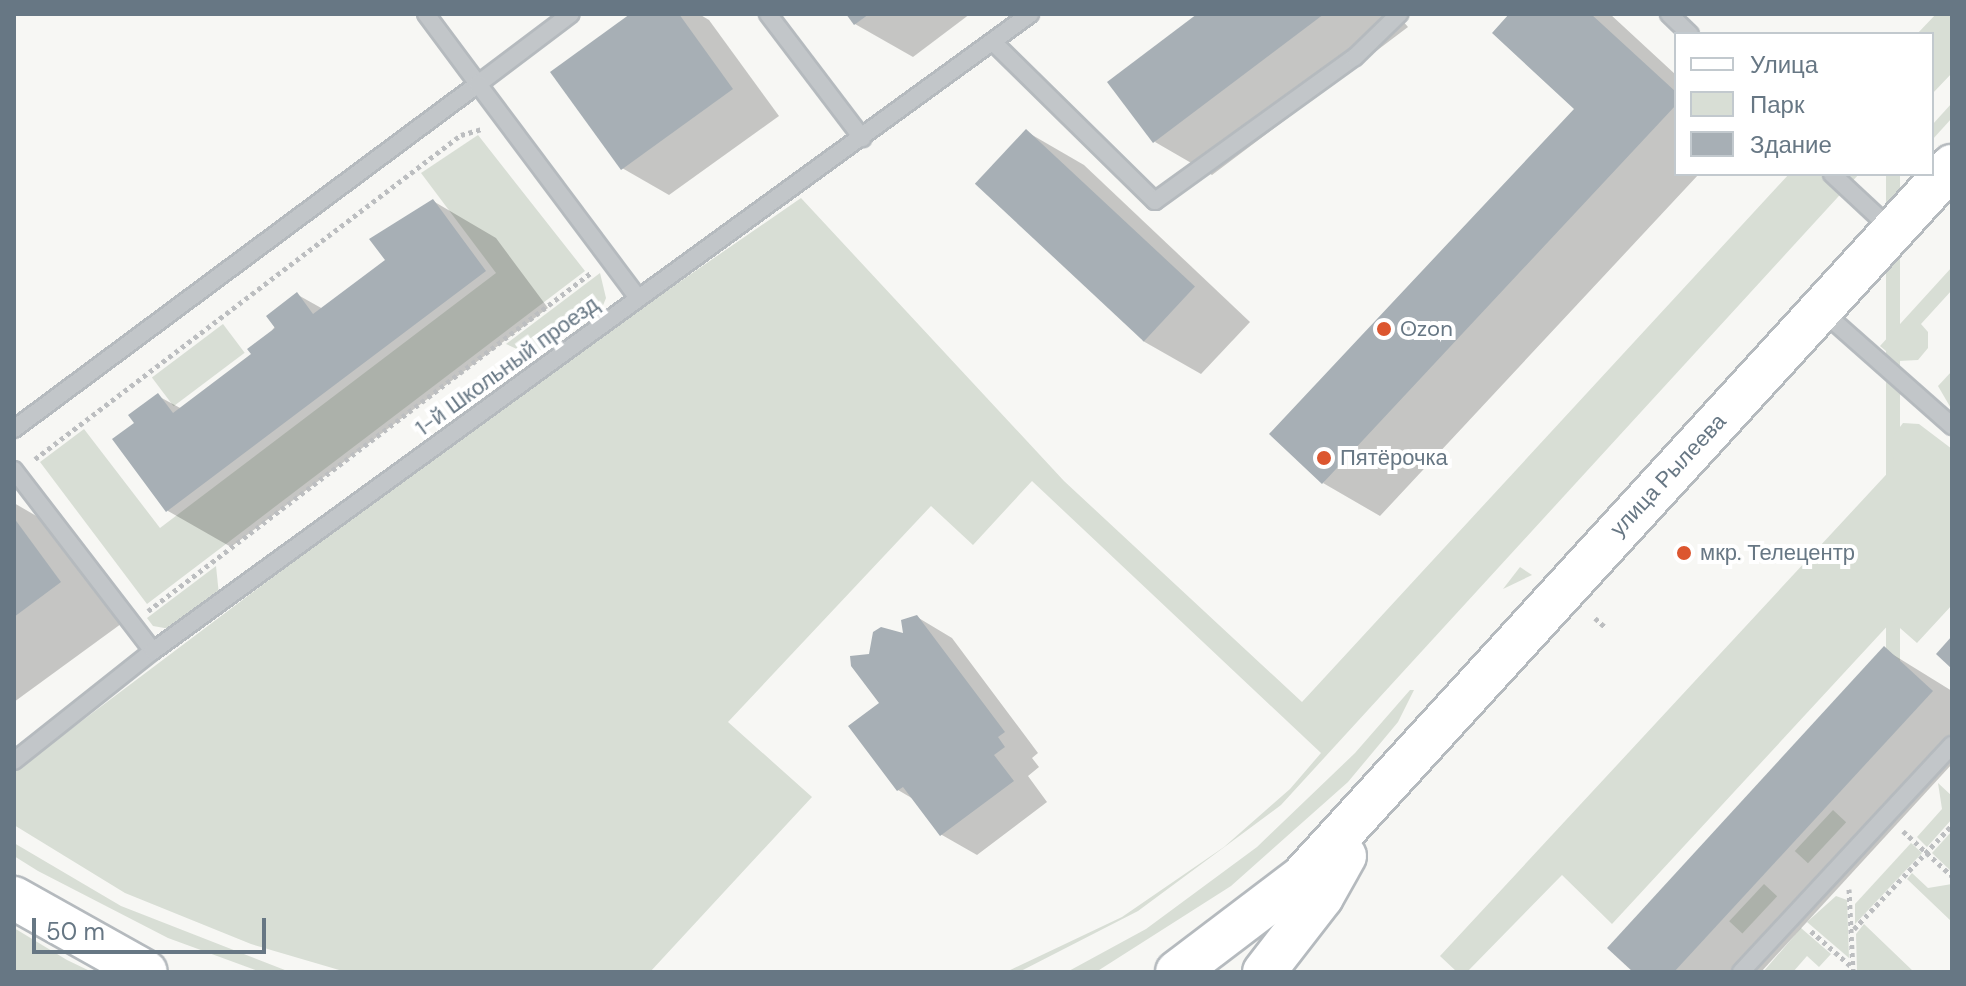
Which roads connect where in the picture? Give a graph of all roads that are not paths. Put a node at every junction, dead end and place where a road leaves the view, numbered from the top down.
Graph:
1 (426, 14) edge
2 (571, 14) edge
3 (768, 14) edge
4 (1030, 14) edge
5 (1399, 14) edge
6 (1669, 14) edge
7 (1688, 32) edge
8 (993, 42) junction
9 (478, 84) junction
10 (862, 138) junction
11 (1952, 166) edge
12 (1834, 176) edge
13 (1892, 231) junction
14 (638, 298) junction
15 (1820, 309) junction
16 (1952, 426) edge
17 (14, 429) edge
18 (14, 470) edge
19 (153, 651) junction
20 (1952, 745) edge
21 (14, 761) edge
22 (1384, 785) junction
23 (14, 898) edge
24 (146, 972) edge
25 (1177, 972) edge
26 (1264, 972) edge
27 (1741, 972) edge

1 - 9 lane
2 - 9 lane
3 - 10 lane
4 - 8 lane, 1-й Школьный проезд
5 - 8 lane
6 - 7 lane
8 - 10 lane, 1-й Школьный проезд
9 - 14 lane
9 - 17 lane
10 - 14 lane, 1-й Школьный проезд
11 - 13 main road, улица Рылеева
12 - 13 lane
13 - 15 main road, улица Рылеева
14 - 19 lane, 1-й Школьный проезд
15 - 16 lane
15 - 22 main road, улица Рылеева
18 - 19 lane
19 - 21 lane, 1-й Школьный проезд
20 - 27 lane
22 - 25 main road
22 - 26 main road
23 - 24 main road

